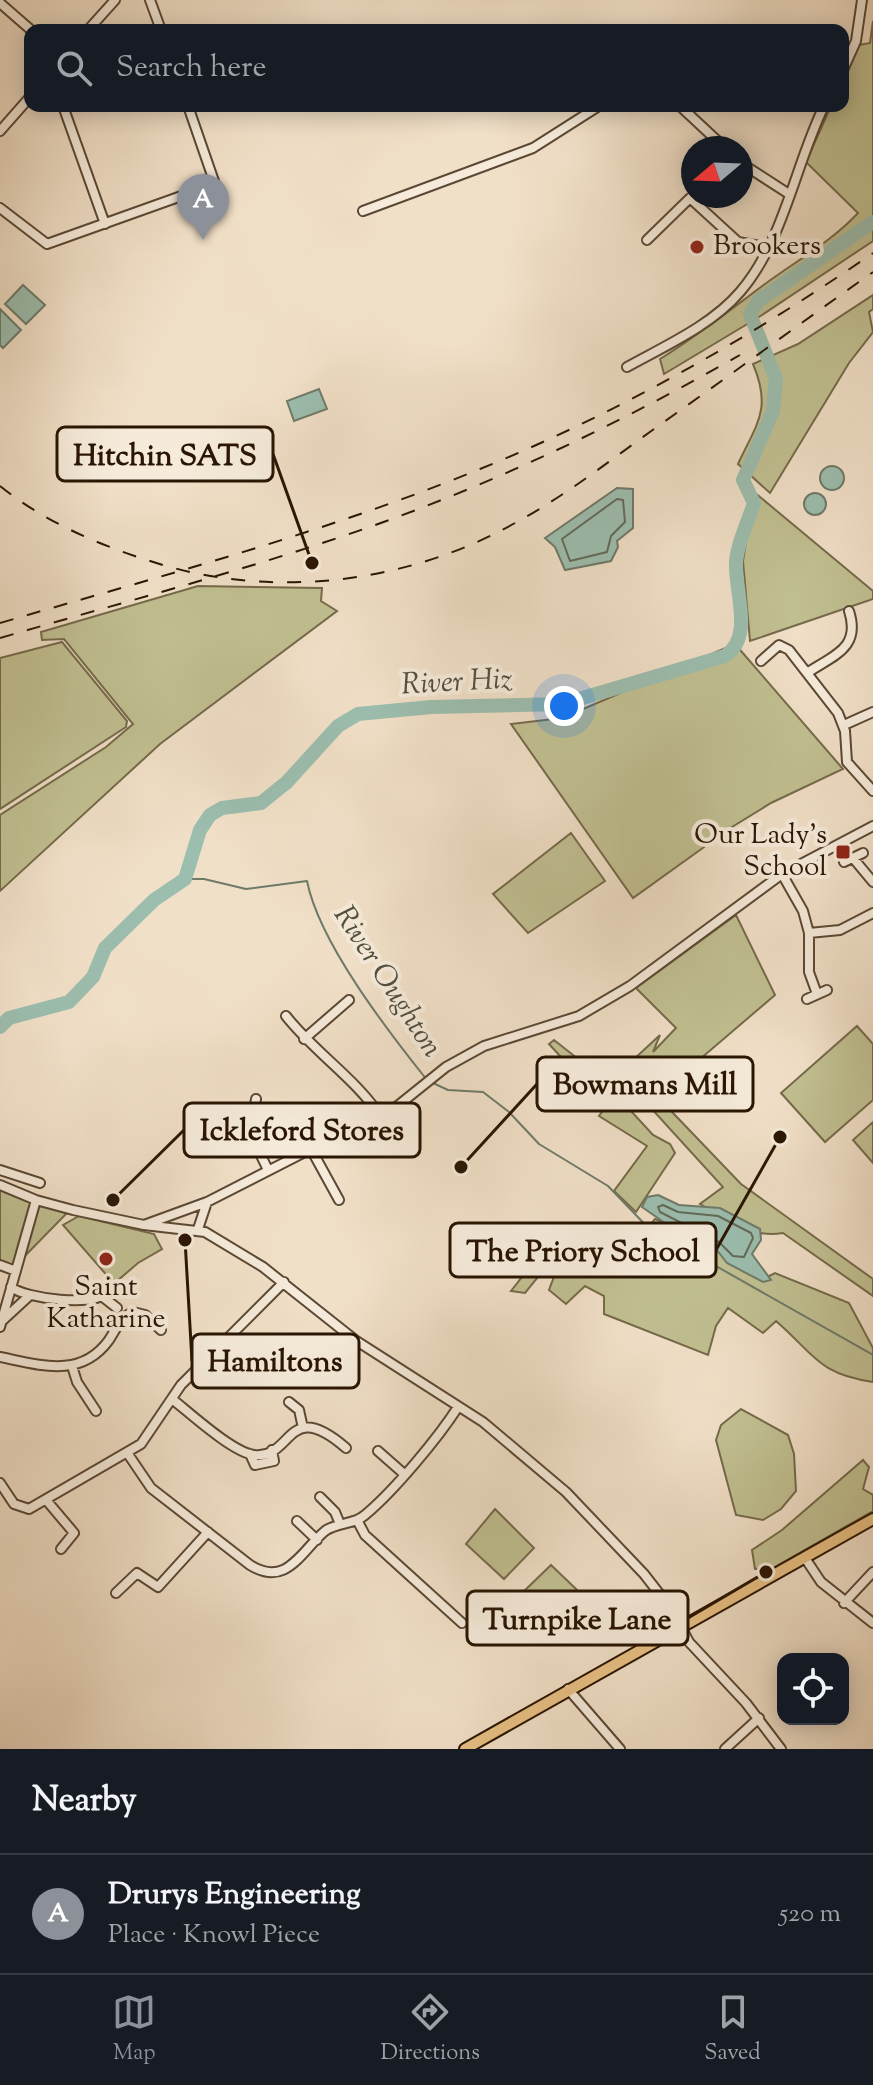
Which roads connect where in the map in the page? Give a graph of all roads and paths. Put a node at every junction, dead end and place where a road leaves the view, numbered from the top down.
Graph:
1 (115, 0) edge
2 (150, 0) edge
3 (862, 0) edge
4 (0, 3) edge
5 (24, 24) edge
6 (93, 24) edge
7 (159, 24) edge
8 (849, 57) edge
9 (24, 104) edge
10 (65, 112) edge
11 (190, 112) edge
12 (590, 112) edge
13 (686, 112) edge
14 (822, 112) edge
15 (0, 131) edge
16 (712, 136) edge
17 (753, 171) edge
18 (789, 194) junction
19 (0, 208) edge
20 (363, 211) dead end
21 (105, 224) junction
22 (647, 240) dead end
23 (766, 247) junction
24 (627, 367) dead end
25 (849, 611) dead end
26 (761, 661) dead end
27 (807, 673) junction
28 (873, 712) edge
29 (844, 725) junction
30 (873, 791) edge
31 (873, 826) edge
32 (863, 853) dead end
33 (782, 874) junction
34 (873, 882) edge
35 (873, 913) edge
36 (809, 933) junction
37 (827, 990) dead end
38 (817, 994) junction
39 (807, 999) dead end
40 (349, 1000) dead end
41 (286, 1016) dead end
42 (304, 1039) junction
43 (256, 1099) dead end
44 (383, 1120) junction
45 (311, 1149) junction
46 (0, 1170) edge
47 (268, 1170) junction
48 (40, 1183) dead end
49 (0, 1185) edge
50 (36, 1200) junction
51 (339, 1200) dead end
52 (207, 1202) junction
53 (144, 1225) junction
54 (198, 1229) junction
55 (0, 1265) edge
56 (16, 1271) junction
57 (284, 1282) junction
58 (11, 1287) junction
59 (29, 1296) junction
60 (117, 1308) dead end
61 (1, 1324) edge
62 (161, 1330) dead end
63 (0, 1357) edge
64 (72, 1366) junction
65 (172, 1399) junction
66 (289, 1402) dead end
67 (458, 1407) junction
68 (96, 1411) dead end
69 (303, 1428) junction
70 (346, 1448) dead end
71 (378, 1451) dead end
72 (128, 1454) junction
73 (403, 1473) junction
74 (0, 1483) edge
75 (320, 1497) dead end
76 (47, 1501) junction
77 (873, 1519) edge
78 (357, 1520) junction
79 (297, 1521) dead end
80 (340, 1524) junction
81 (208, 1532) junction
82 (317, 1540) junction
83 (61, 1549) dead end
84 (805, 1558) junction
85 (873, 1572) edge
86 (116, 1593) dead end
87 (844, 1603) junction
88 (462, 1623) dead end
89 (873, 1623) edge
90 (682, 1627) junction
91 (568, 1689) junction
92 (759, 1718) junction
93 (465, 1749) edge
94 (620, 1749) edge
95 (725, 1749) edge
96 (781, 1749) edge

1 - 6 street
2 - 7 street
3 - 8 street
4 - 5 street
9 - 15 street
10 - 21 street
11 - 21 street
12 - 20 street
13 - 16 street
14 - 18 street
17 - 18 street
18 - 23 street
19 - 21 street
22 - 23 street
23 - 24 street
25 - 27 street
26 - 27 street
27 - 29 street
28 - 29 street
29 - 30 street
31 - 33 street
32 - 34 street
33 - 36 street
33 - 44 street
35 - 36 street
36 - 38 street
37 - 38 street
38 - 39 street
40 - 42 street
41 - 42 street
42 - 44 street
43 - 47 street
44 - 45 street
45 - 47 street
45 - 51 street
46 - 48 street
47 - 52 street
49 - 50 street
50 - 53 street
50 - 56 street
52 - 53 street
52 - 54 street
53 - 54 street
54 - 57 street
55 - 56 street
56 - 58 street
57 - 65 street
57 - 67 street
58 - 59 street
58 - 61 street
59 - 60 street
59 - 61 street
62 - 64 street
63 - 64 street
64 - 68 street
65 - 69 street
65 - 72 street
66 - 69 street
67 - 73 street
67 - 90 street
69 - 70 street
71 - 73 street
72 - 76 street
72 - 81 street
73 - 78 street
74 - 76 street
75 - 80 street
76 - 83 street
77 - 84 main road
78 - 80 street
78 - 88 street
79 - 82 street
80 - 82 street
81 - 82 street
81 - 86 street
84 - 87 street
84 - 90 main road
85 - 87 street
87 - 89 street
90 - 91 main road
90 - 92 street
91 - 93 main road
91 - 94 street
92 - 95 street
92 - 96 street

